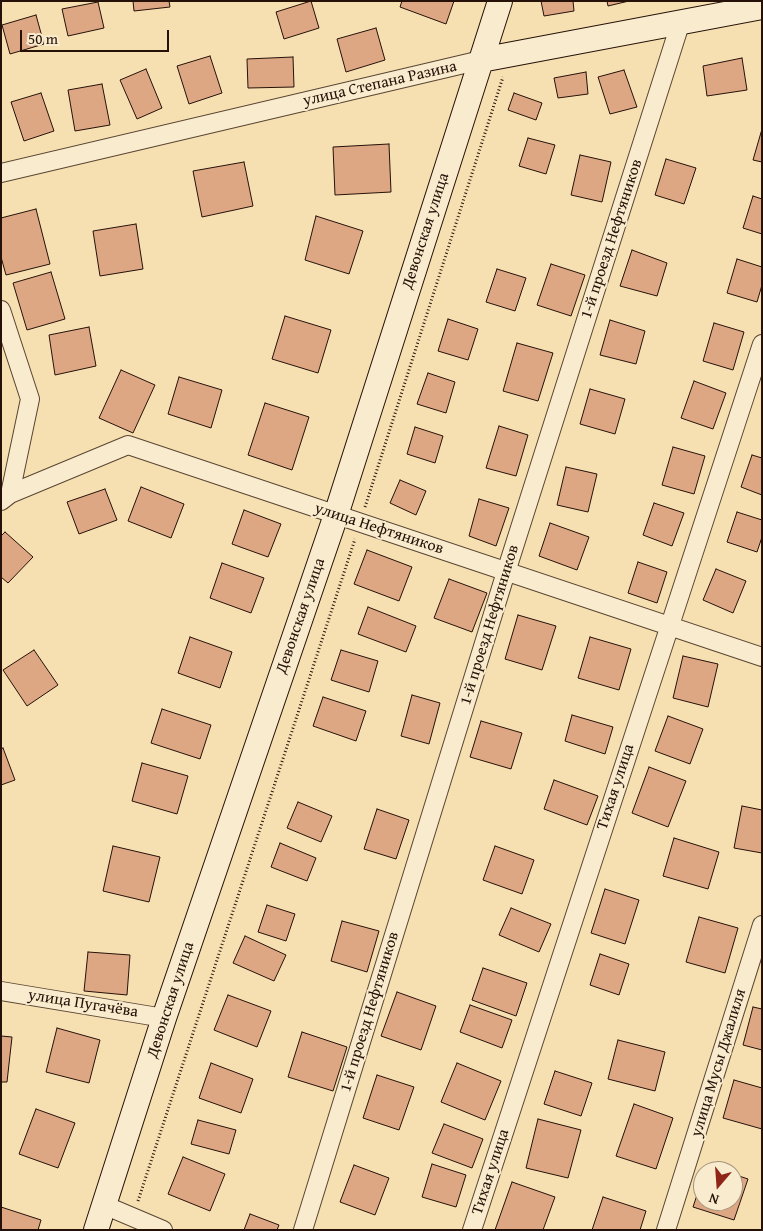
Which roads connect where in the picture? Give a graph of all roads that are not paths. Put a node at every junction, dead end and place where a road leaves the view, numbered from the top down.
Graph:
1 (500, 1) edge
2 (762, 7) edge
3 (681, 21) junction
4 (481, 60) junction
5 (1, 173) edge
6 (1, 310) edge
7 (762, 344) edge
8 (5, 497) edge
9 (336, 515) junction
10 (506, 572) junction
11 (669, 626) junction
12 (762, 657) edge
13 (762, 925) edge
14 (1, 991) edge
15 (164, 1018) junction
16 (104, 1205) junction
17 (96, 1230) edge
18 (163, 1230) edge
19 (303, 1230) edge
20 (472, 1230) edge
21 (666, 1230) edge

1 - 4 main road, Девонская улица
2 - 3 main road, улица Степана Разина
3 - 4 main road, улица Степана Разина
3 - 10 street, 1-й проезд Нефтяников
4 - 5 street, улица Степана Разина
4 - 9 main road, Девонская улица
6 - 8 street
7 - 11 street, Тихая улица
8 - 9 street, улица Нефтяников
9 - 10 street, улица Нефтяников
9 - 15 main road, Девонская улица
10 - 11 street, улица Нефтяников
10 - 19 street, 1-й проезд Нефтяников
11 - 12 street, улица Нефтяников
11 - 20 street, Тихая улица
13 - 21 street, улица Мусы Джалиля
14 - 15 street, улица Пугачёва
15 - 16 main road, Девонская улица
16 - 17 main road, Девонская улица
16 - 18 street

